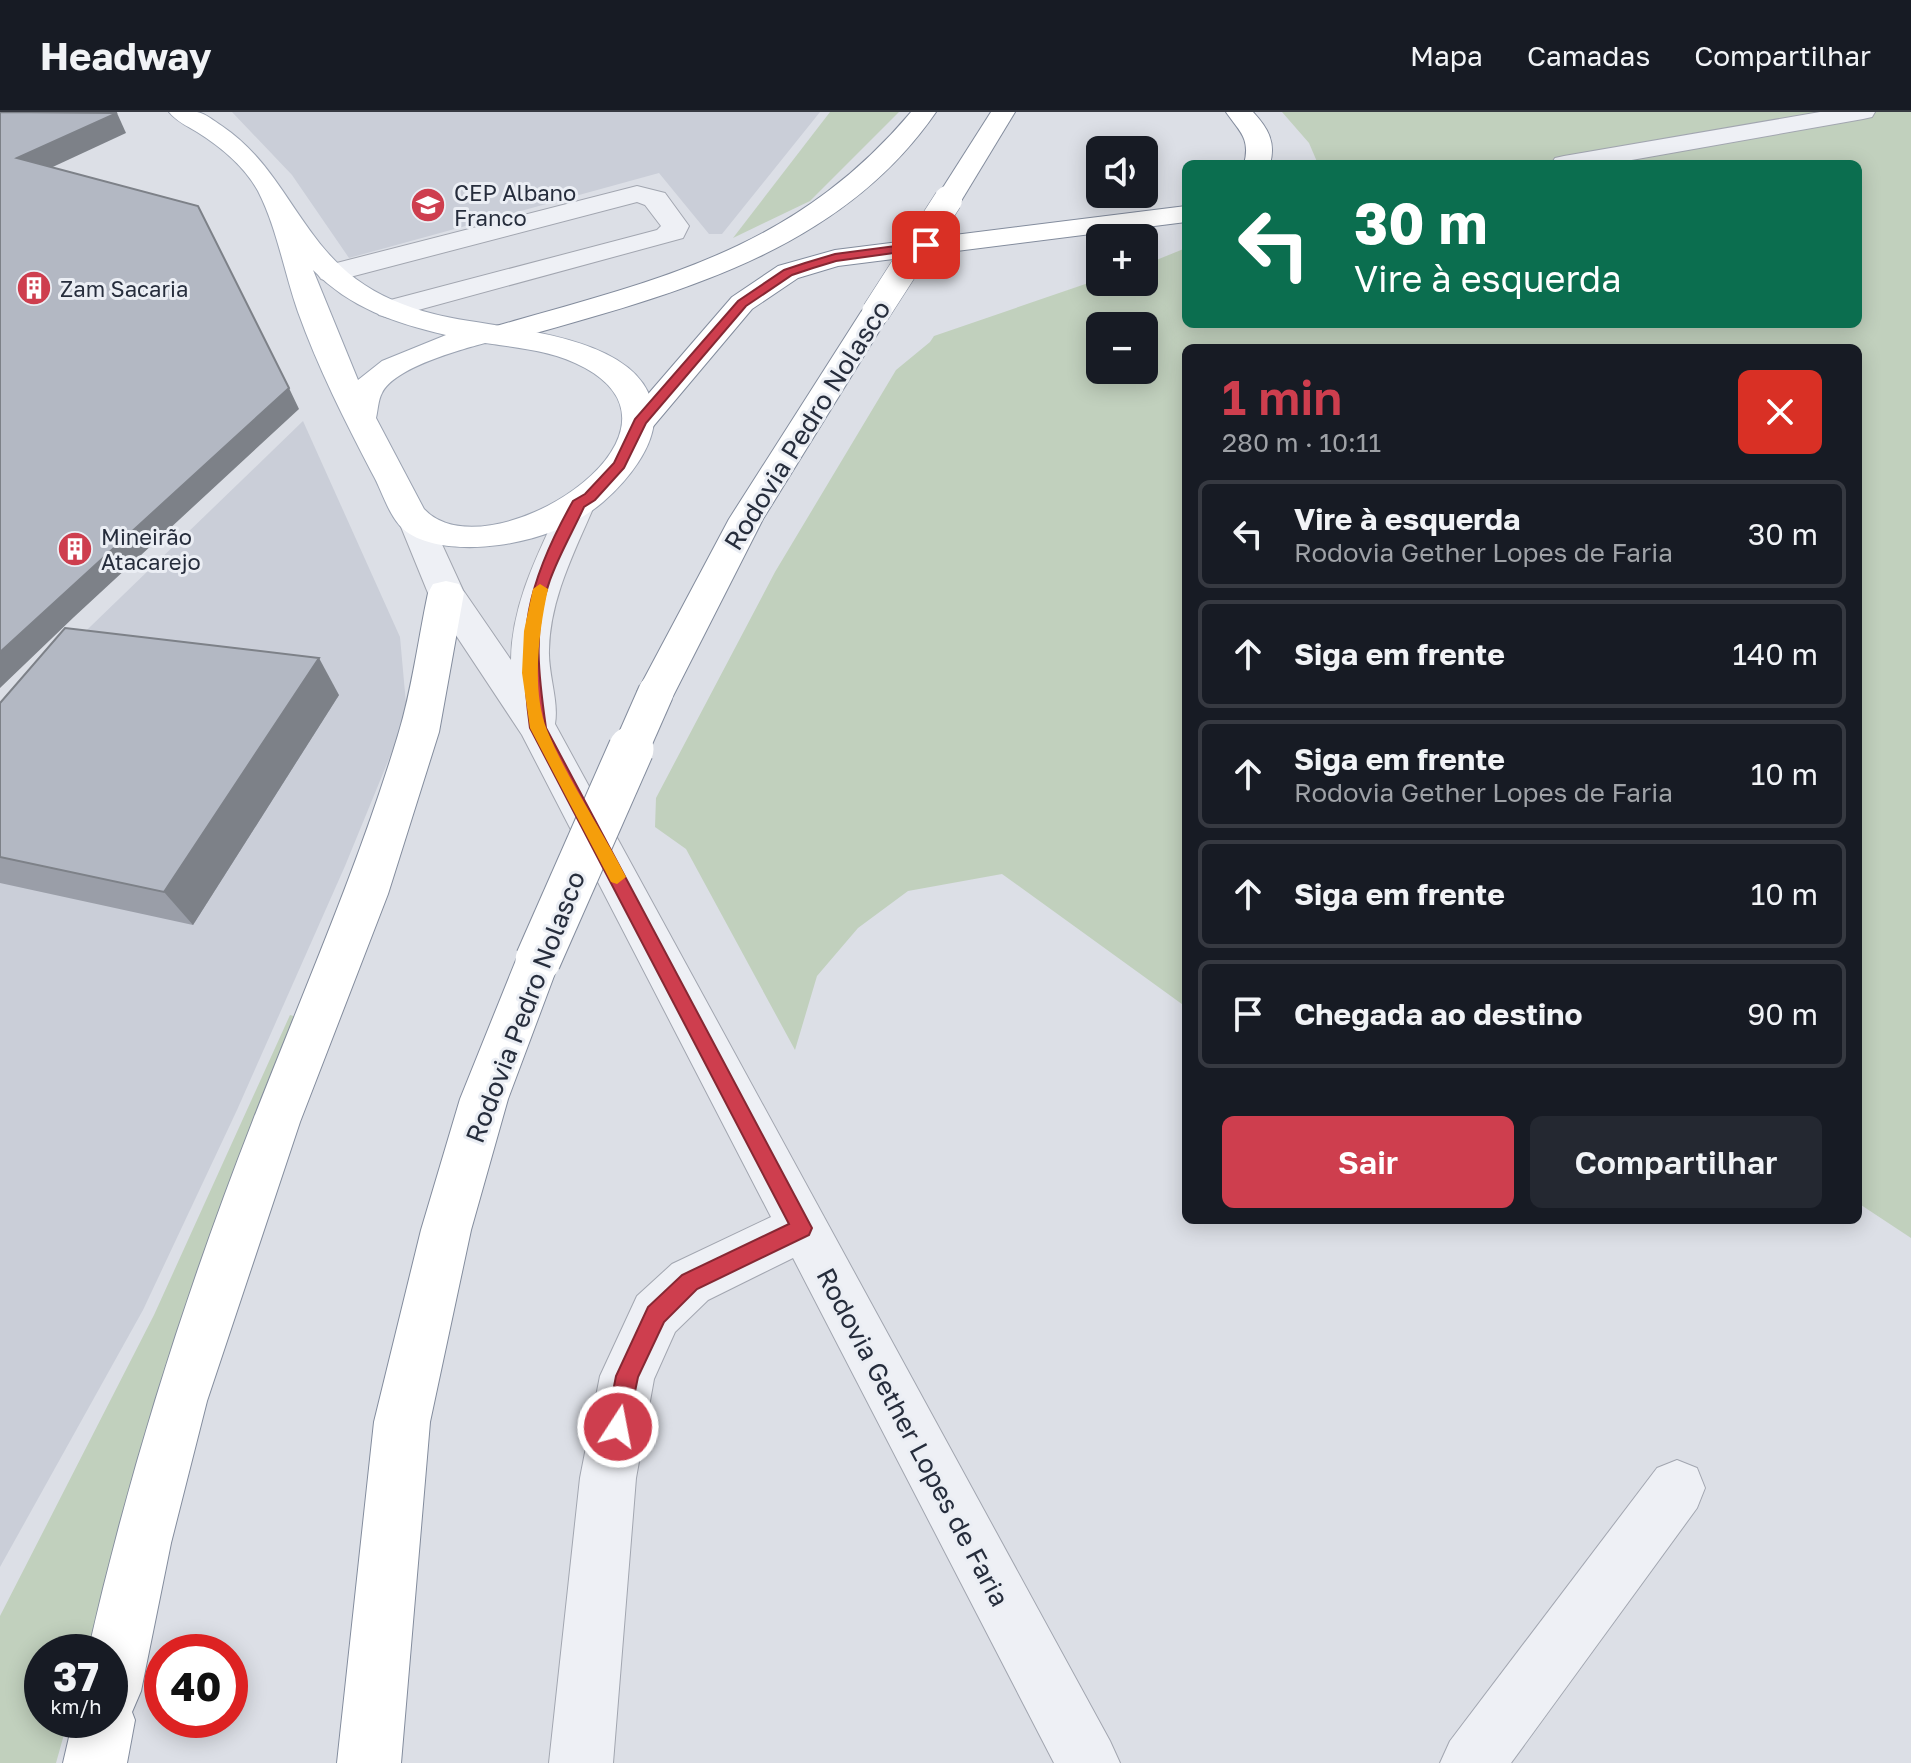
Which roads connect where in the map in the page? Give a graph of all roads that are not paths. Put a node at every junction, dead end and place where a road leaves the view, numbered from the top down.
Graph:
1 (181, 112) edge
2 (924, 112) edge
3 (1238, 112) edge
4 (1265, 112) edge
5 (1863, 112) edge
6 (1013, 116) edge
7 (1258, 160) edge
8 (1281, 160) edge
9 (1587, 160) edge
10 (1182, 200) edge
11 (283, 214) junction
12 (1182, 215) edge
13 (733, 259) junction
14 (331, 273) junction
15 (389, 309) junction
16 (490, 334) junction
17 (360, 420) junction
18 (640, 422) junction
19 (578, 504) junction
20 (416, 522) junction
21 (446, 593) junction
22 (538, 728) junction
23 (802, 1228) junction
24 (1677, 1488) dead end
25 (122, 1634) edge
26 (100, 1738) edge
27 (95, 1763) edge
28 (369, 1763) edge
29 (581, 1763) edge
30 (1088, 1763) edge
31 (1472, 1763) edge

1 - 11 main road
2 - 13 main road
3 - 7 main road
4 - 8 main road
5 - 9 street
6 - 28 main road, Rodovia Pedro Nolasco, bridge
10 - 13 main road
11 - 14 main road
11 - 17 main road, Rodovia Gether Lopes de Faria
12 - 18 main road
13 - 16 main road
14 - 15 main road
14 - 15 street
15 - 16 main road
16 - 17 main road
16 - 18 main road
17 - 20 main road, Rodovia Gether Lopes de Faria
18 - 19 main road
19 - 20 main road
19 - 22 street, Rodovia Gether Lopes de Faria
20 - 21 street, Rodovia Gether Lopes de Faria
21 - 22 street, Rodovia Gether Lopes de Faria
21 - 25 main road
22 - 23 street, Rodovia Gether Lopes de Faria
23 - 29 street
23 - 30 street, Rodovia Gether Lopes de Faria
24 - 31 street
26 - 27 main road

